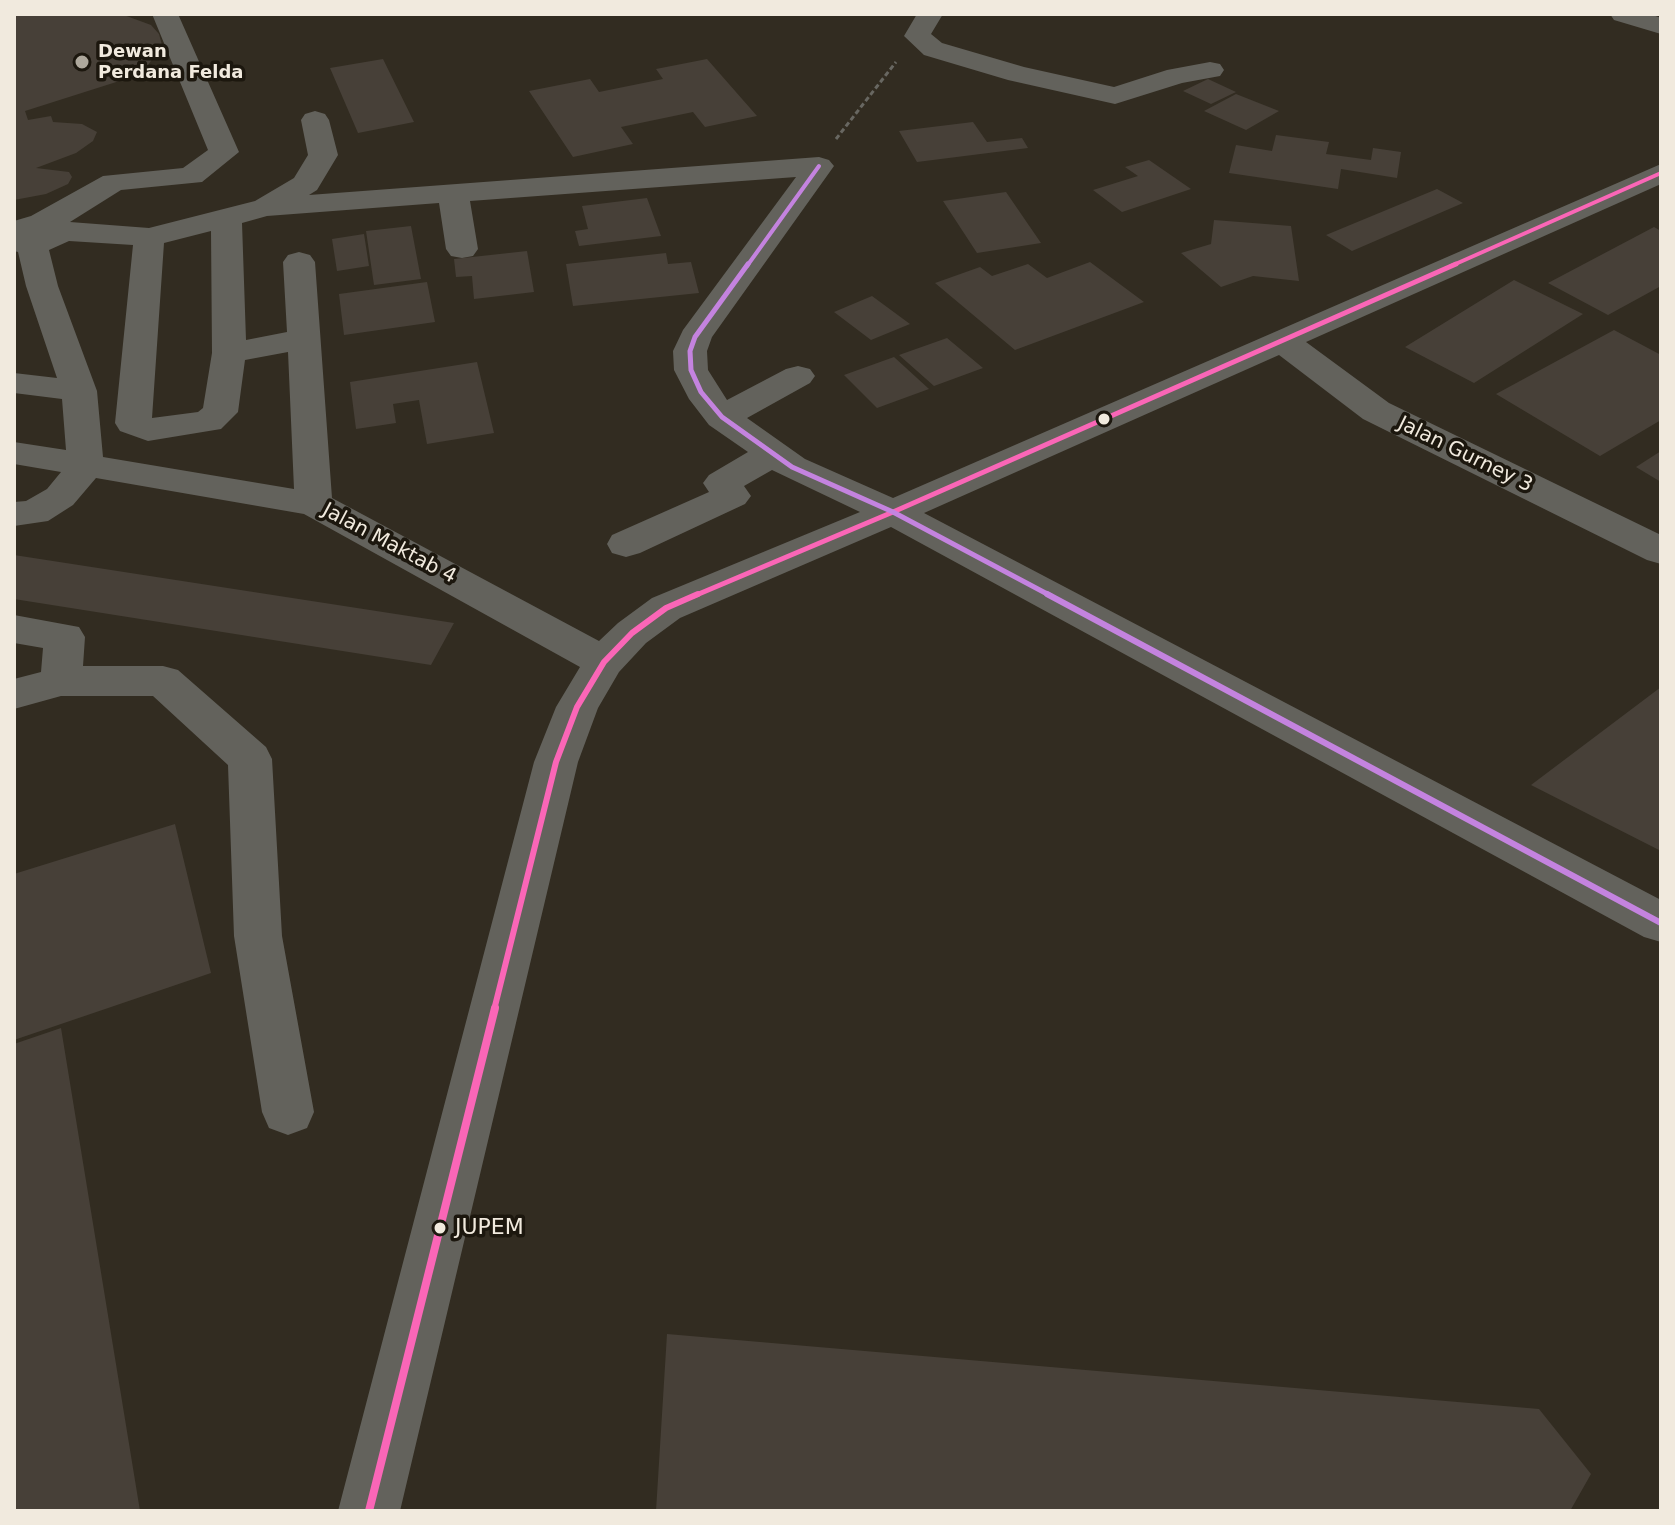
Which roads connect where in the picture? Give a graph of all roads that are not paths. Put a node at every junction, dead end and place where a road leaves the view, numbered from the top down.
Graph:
1 (165, 14) edge
2 (1623, 14) edge
3 (924, 25) edge
4 (1661, 26) edge
5 (1210, 70) dead end
6 (315, 120) dead end
7 (1655, 181) edge
8 (453, 193) junction
9 (266, 207) junction
10 (226, 216) junction
11 (34, 231) edge
12 (149, 237) junction
13 (462, 249) dead end
14 (299, 262) dead end
15 (28, 295) edge
16 (304, 339) junction
17 (1281, 340) junction
18 (229, 353) junction
19 (798, 376) dead end
20 (14, 383) edge
21 (79, 391) junction
22 (722, 417) junction
23 (14, 453) edge
24 (772, 454) junction
25 (86, 467) junction
26 (314, 504) junction
27 (893, 512) junction
28 (14, 514) edge
29 (626, 544) dead end
30 (1661, 551) edge
31 (14, 629) edge
32 (604, 662) junction
33 (61, 681) junction
34 (14, 694) edge
35 (1661, 923) edge
36 (288, 1112) dead end
37 (369, 1511) edge

1 - 11 street
2 - 4 street
3 - 5 street
6 - 9 street
7 - 17 street
8 - 9 street
8 - 13 street
8 - 22 street
9 - 10 street
10 - 12 street
10 - 18 street
11 - 12 street
11 - 15 street
12 - 18 street
14 - 16 street
15 - 21 street
16 - 18 street
16 - 26 street
17 - 27 street
17 - 30 street, Jalan Gurney 3
19 - 22 street
20 - 21 street
21 - 25 street
22 - 24 street
23 - 25 street, Jalan Maktab 4
24 - 27 street
24 - 29 street
25 - 26 street, Jalan Maktab 4
25 - 28 street
26 - 32 street, Jalan Maktab 4
27 - 32 street
27 - 35 street
31 - 33 street
32 - 37 street
33 - 34 street
33 - 36 street

